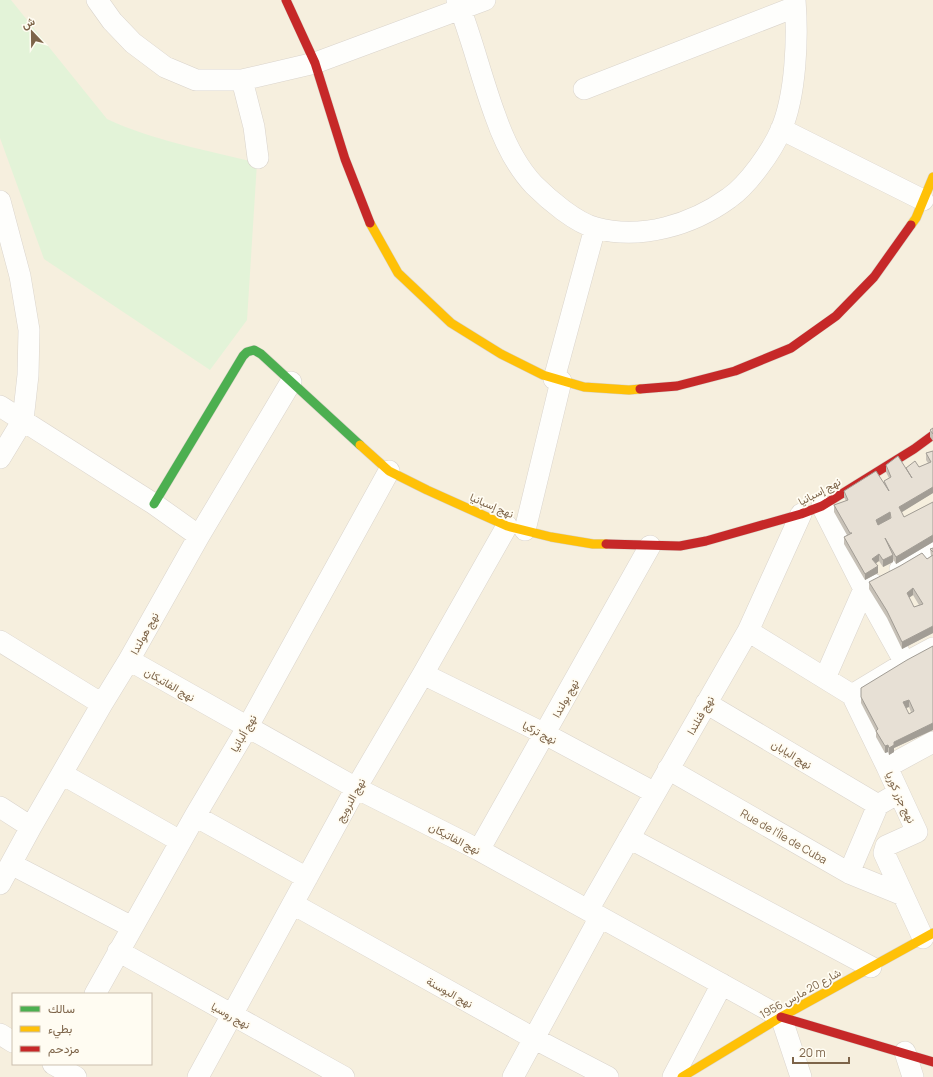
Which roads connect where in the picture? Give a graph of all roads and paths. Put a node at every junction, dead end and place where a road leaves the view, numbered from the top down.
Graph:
1 (97, 0) edge
2 (286, 0) edge
3 (485, 0) edge
4 (795, 4) edge
5 (458, 5) edge
6 (315, 63) junction
7 (242, 80) junction
8 (584, 89) dead end
9 (781, 129) junction
10 (258, 158) dead end
11 (933, 177) edge
12 (923, 200) junction
13 (0, 201) edge
14 (595, 228) junction
15 (557, 380) junction
16 (291, 382) junction
17 (0, 406) edge
18 (23, 420) junction
19 (933, 435) edge
20 (0, 458) edge
21 (389, 471) junction
22 (154, 504) junction
23 (822, 506) junction
24 (801, 514) junction
25 (516, 528) junction
26 (199, 536) junction
27 (650, 546) junction
28 (933, 551) edge
29 (864, 589) junction
30 (748, 631) junction
31 (0, 641) edge
32 (933, 648) edge
33 (129, 660) junction
34 (905, 663) junction
35 (423, 674) junction
36 (825, 678) junction
37 (852, 695) junction
38 (706, 703) junction
39 (102, 704) junction
40 (247, 728) junction
41 (545, 734) junction
42 (933, 742) edge
43 (886, 767) junction
44 (668, 769) junction
45 (62, 774) junction
46 (356, 788) junction
47 (655, 793) junction
48 (899, 793) junction
49 (878, 806) junction
50 (0, 807) edge
51 (195, 816) junction
52 (31, 827) junction
53 (629, 838) junction
54 (180, 841) junction
55 (479, 850) junction
56 (11, 864) junction
57 (849, 873) junction
58 (307, 878) junction
59 (0, 884) edge
60 (903, 895) junction
61 (293, 904) junction
62 (594, 914) junction
63 (132, 927) junction
64 (928, 935) edge
65 (118, 951) junction
66 (871, 967) junction
67 (722, 984) junction
68 (96, 993) edge
69 (231, 1015) junction
70 (780, 1017) junction
71 (0, 1034) edge
72 (535, 1039) junction
73 (12, 1041) edge
74 (905, 1052) junction
75 (933, 1062) edge
76 (54, 1068) edge
77 (704, 1071) edge
78 (76, 1077) edge
79 (198, 1077) edge
80 (344, 1077) edge
81 (513, 1077) edge
82 (608, 1077) edge
83 (673, 1077) edge
84 (682, 1077) edge
85 (801, 1077) edge
86 (913, 1077) edge

1 - 7 street
2 - 6 street
3 - 5 street
4 - 8 street
4 - 9 street
5 - 6 street
5 - 14 street
6 - 7 street
6 - 15 street
7 - 10 street
9 - 12 street
9 - 14 street
11 - 12 street
12 - 15 street
13 - 18 street
14 - 15 street, نهج النرويج
15 - 25 street, نهج النرويج
16 - 21 street, نهج إسبانيا
16 - 22 street, نهج إسبانيا
16 - 26 street, نهج هولندا
17 - 18 street
18 - 20 street
18 - 22 street
19 - 23 street, نهج إسبانيا
21 - 25 street, نهج إسبانيا
21 - 40 street, نهج ألبانيا
22 - 26 street
23 - 24 street, نهج إسبانيا
23 - 29 street
24 - 27 street, نهج إسبانيا
24 - 30 street, نهج فنلندا
25 - 27 street, نهج إسبانيا
25 - 35 street, نهج النرويج
26 - 33 street, نهج هولندا
27 - 41 street, نهج بولندا
28 - 29 street
29 - 34 street
29 - 36 street
30 - 36 street
30 - 38 street, نهج فنلندا
31 - 39 street
32 - 34 street
33 - 39 street, نهج هولندا
33 - 40 street, نهج الفاتيكان
34 - 37 street
35 - 41 street, نهج تركيا
35 - 46 street, نهج النرويج
36 - 37 street
37 - 43 street
38 - 44 street, نهج فنلندا
38 - 49 street, نهج اليابان
39 - 45 street, نهج هولندا
40 - 46 street, نهج الفاتيكان
40 - 51 street, نهج ألبانيا
41 - 47 street, نهج تركيا
41 - 55 street, نهج بولندا
42 - 43 street, نهج جزر كوريا
43 - 48 street, نهج جزر كوريا
44 - 47 street, نهج فنلندا
44 - 57 street, Rue de l'Île de Cuba
45 - 52 street, نهج هولندا
45 - 54 street
46 - 55 street, نهج الفاتيكان
46 - 58 street, نهج النرويج
47 - 53 street, نهج فنلندا
48 - 49 street
48 - 60 street, نهج جزر كوريا
49 - 57 street
50 - 52 street
51 - 54 street, نهج ألبانيا
51 - 58 street
52 - 56 street, نهج هولندا
53 - 62 street, نهج فنلندا
53 - 66 street
54 - 63 street, نهج ألبانيا
55 - 62 street, نهج الفاتيكان
56 - 59 street, نهج هولندا
56 - 63 street
57 - 60 street, Rue de l'Île de Cuba
58 - 61 street, نهج النرويج
60 - 64 street
61 - 69 street, نهج النرويج
61 - 72 street, نهج البوسنة
62 - 67 street, نهج الفاتيكان
62 - 72 street, نهج فنلندا
63 - 65 street, نهج ألبانيا
64 - 66 street, شارع 20 مارس 1956
65 - 68 street, نهج ألبانيا
65 - 69 street, نهج روسيا
66 - 70 street, شارع 20 مارس 1956
67 - 70 street, نهج الفاتيكان
67 - 83 street
69 - 79 street, نهج النرويج
69 - 80 street, نهج روسيا
70 - 74 street
70 - 77 street, شارع 20 مارس 1956
70 - 85 street
71 - 73 street
72 - 81 street, نهج فنلندا
72 - 82 street, نهج البوسنة
74 - 75 street
74 - 86 street
76 - 78 street
77 - 84 street, شارع 20 مارس 1956

